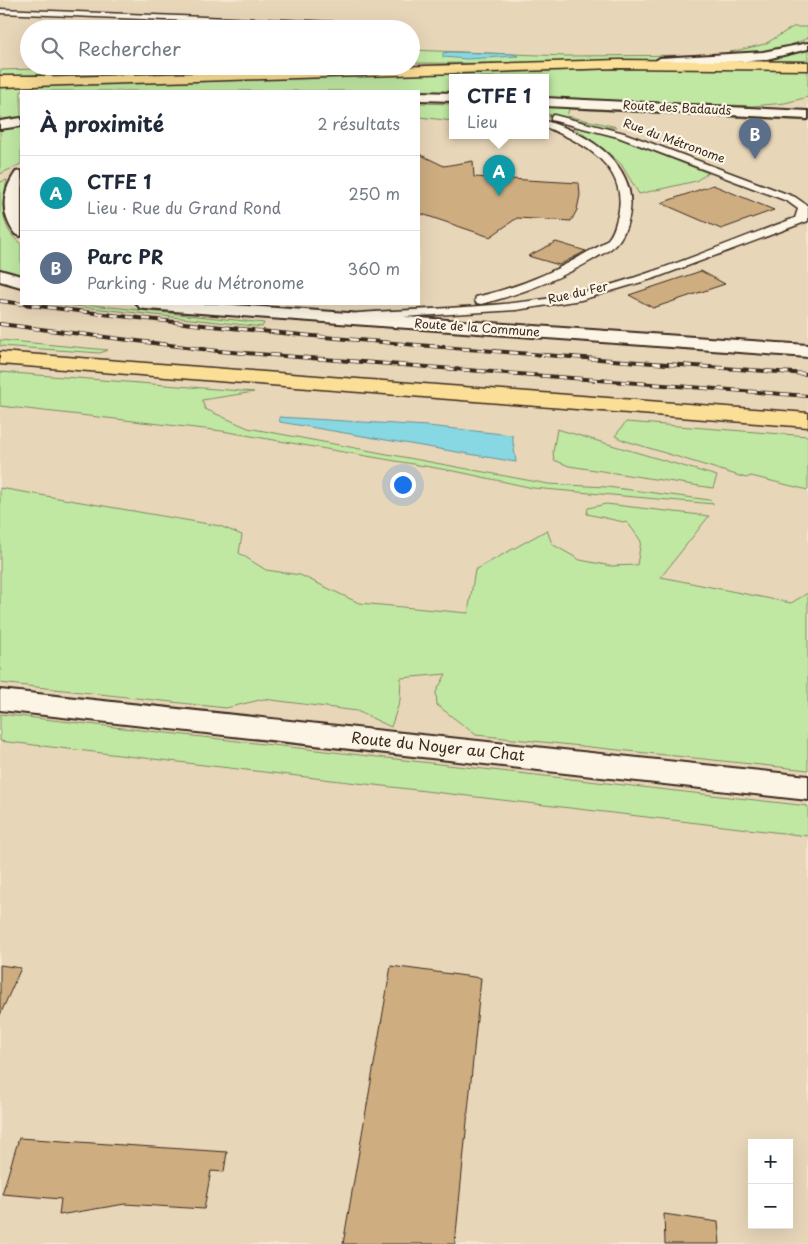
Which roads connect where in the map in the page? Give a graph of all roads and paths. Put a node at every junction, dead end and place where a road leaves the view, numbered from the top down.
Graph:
1 (0, 10) edge
2 (239, 20) edge
3 (808, 46) edge
4 (618, 64) junction
5 (808, 66) edge
6 (420, 70) edge
7 (228, 75) edge
8 (0, 81) edge
9 (420, 96) edge
10 (449, 98) edge
11 (549, 102) edge
12 (801, 102) dead end
13 (716, 110) junction
14 (808, 115) edge
15 (549, 117) edge
16 (20, 122) edge
17 (0, 125) edge
18 (549, 126) edge
19 (20, 177) edge
20 (791, 199) junction
21 (808, 201) edge
22 (804, 218) edge
23 (20, 229) edge
24 (0, 275) edge
25 (20, 282) edge
26 (532, 285) junction
27 (588, 292) junction
28 (158, 305) edge
29 (209, 305) edge
30 (242, 312) junction
31 (414, 314) junction
32 (338, 318) junction
33 (808, 351) edge
34 (0, 358) edge
35 (808, 420) edge
36 (0, 693) edge
37 (0, 700) edge
38 (68, 706) junction
39 (808, 788) edge

1 - 2 street
3 - 4 main road
4 - 5 main road
4 - 6 main road
7 - 8 main road
9 - 10 main road
11 - 13 main road, Route des Badauds
12 - 13 main road
13 - 14 main road, Route des Badauds
15 - 20 street, Rue du Métronome
16 - 17 main road
18 - 26 street
19 - 23 main road
20 - 21 street, Rue du Métronome
20 - 22 street
22 - 27 street, Rue du Fer
24 - 25 main road
26 - 27 street
26 - 31 street
27 - 31 street, Rue du Fer
28 - 30 main road, Route de la Commune
29 - 30 main road
30 - 32 main road, Route de la Commune
31 - 32 street, Rue du Fer
32 - 33 main road, Route de la Commune
34 - 35 main road
36 - 38 main road, Route du Noyer au Chat
37 - 38 main road, Route du Noyer au Chat
38 - 39 main road, Route du Noyer au Chat

